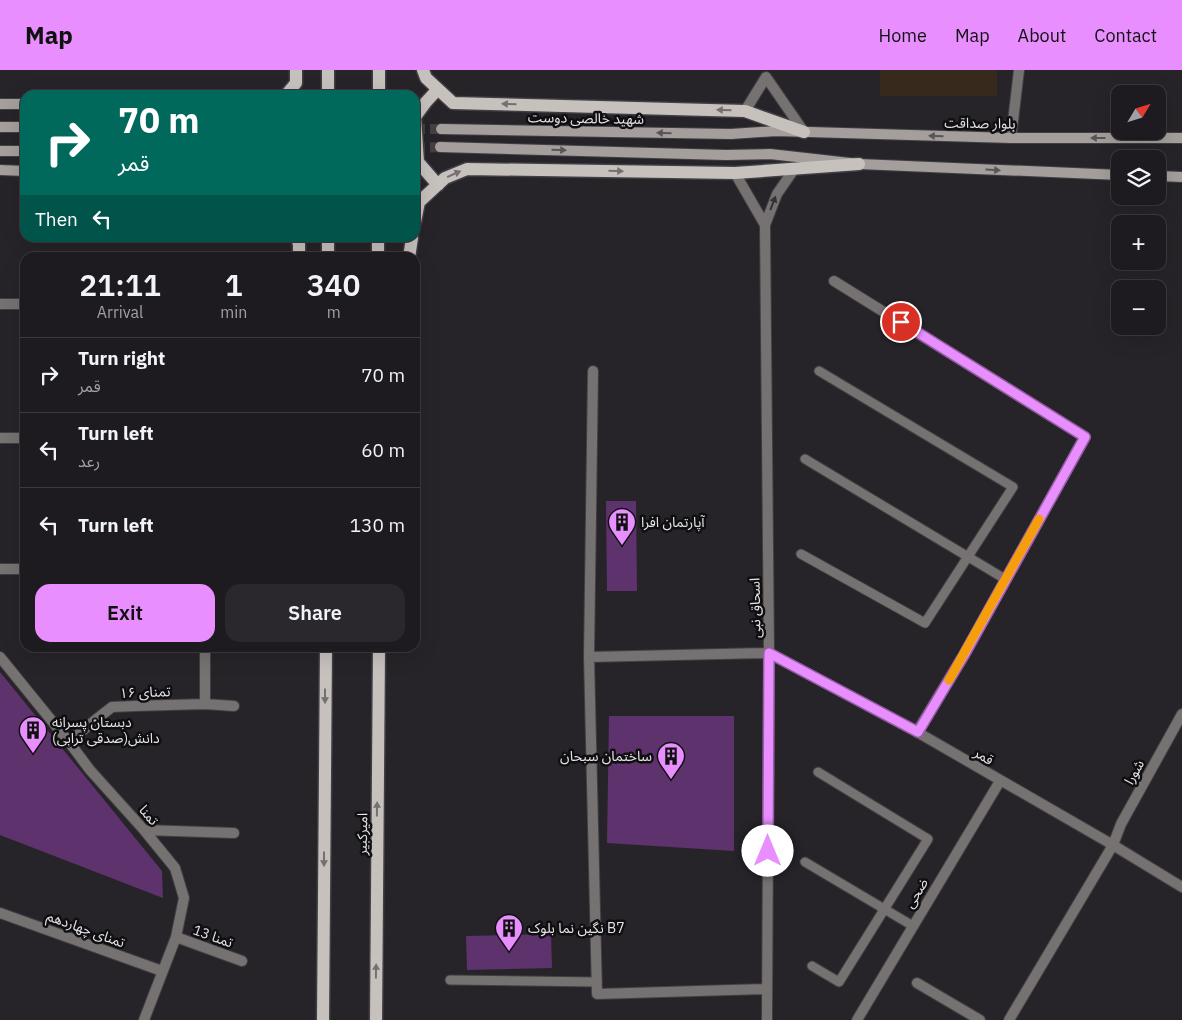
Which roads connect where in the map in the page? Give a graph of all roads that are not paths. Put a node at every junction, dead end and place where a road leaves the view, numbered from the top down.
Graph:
1 (296, 70) edge
2 (328, 70) edge
3 (379, 70) edge
4 (423, 70) edge
5 (1019, 70) edge
6 (767, 74) edge
7 (438, 89) junction
8 (290, 90) edge
9 (328, 90) edge
10 (379, 90) edge
11 (0, 104) edge
12 (20, 104) edge
13 (420, 111) edge
14 (746, 111) junction
15 (0, 126) edge
16 (20, 127) edge
17 (440, 129) tunnel mouth
18 (776, 131) joint
19 (804, 132) junction
20 (1011, 138) junction
21 (1182, 138) edge
22 (440, 147) tunnel mouth
23 (0, 151) edge
24 (20, 151) edge
25 (420, 164) edge
26 (859, 164) junction
27 (795, 168) junction
28 (0, 170) edge
29 (20, 171) edge
30 (735, 173) junction
31 (1111, 175) edge
32 (1166, 176) edge
33 (1182, 177) edge
34 (438, 185) junction
35 (420, 200) edge
36 (765, 225) junction
37 (834, 280) dead end
38 (0, 304) edge
39 (20, 304) edge
40 (593, 371) dead end
41 (819, 371) dead end
42 (0, 438) edge
43 (20, 438) edge
44 (805, 459) dead end
45 (801, 554) dead end
46 (968, 556) junction
47 (0, 569) edge
48 (20, 569) edge
49 (1006, 579) junction
50 (205, 652) edge
51 (326, 652) edge
52 (379, 652) edge
53 (769, 653) junction
54 (0, 657) edge
55 (589, 657) junction
56 (205, 704) junction
57 (234, 706) dead end
58 (1182, 714) edge
59 (918, 732) junction
60 (69, 742) junction
61 (818, 772) dead end
62 (1000, 781) junction
63 (144, 830) junction
64 (234, 833) dead end
65 (1113, 845) junction
66 (805, 862) dead end
67 (1182, 887) edge
68 (884, 909) junction
69 (0, 913) edge
70 (913, 926) junction
71 (176, 937) junction
72 (242, 961) dead end
73 (812, 966) dead end
74 (162, 972) junction
75 (450, 980) dead end
76 (597, 982) junction
77 (917, 983) dead end
78 (767, 989) junction
79 (144, 1020) edge
80 (323, 1020) edge
81 (376, 1020) edge
82 (767, 1020) edge
83 (857, 1020) edge
84 (980, 1020) edge
85 (1009, 1020) edge

1 - 8 main road
2 - 9 main road
3 - 10 main road
4 - 7 main road
5 - 20 street
6 - 14 street
6 - 19 street
7 - 13 main road
14 -> 7 main road
11 - 12 street
14 - 19 main road
15 - 16 street
18 -> 17 street, شهید خالصی دوست
18 - 19 street, بلوار صداقت
20 -> 19 street, بلوار صداقت
21 -> 20 street, بلوار صداقت
22 -> 26 street
23 - 24 street
25 - 34 main road
26 - 27 main road
26 -> 31 street
27 - 30 main road
36 -> 27 street
28 - 29 street
34 -> 30 main road
30 - 36 street
32 - 33 street
34 - 35 main road
36 - 53 street, اسحاق نبی
37 - 49 street
38 - 39 street
40 - 55 street
41 - 46 lane
42 - 43 street
44 - 46 lane
45 - 46 lane
46 - 49 lane
47 - 48 street
49 - 59 street
50 - 56 street
51 -> 80 main road
81 -> 52 main road, امیرکبیر
53 - 55 street
53 - 59 street, قمر
53 - 78 street, اسحاق نبی
54 - 60 street, تمنا
55 - 76 street
56 - 57 street, تمنای ۱۶
56 - 60 street, تمنای ۱۶
58 - 65 street, شورا
59 - 62 street, قمر
60 - 63 street, تمنا
61 - 68 lane
62 - 65 street, قمر
62 - 70 street, ضحی
63 - 64 street
63 - 71 street, تمنا
65 - 67 street, قمر
65 - 85 street, شورا
66 - 68 lane
68 - 70 lane
68 - 73 lane
69 - 74 street, تمنای چهاردهم
70 - 83 street, ضحی
71 - 72 street, تمنا 13
71 - 74 street, تمنا
74 - 79 street, تمنا
75 - 76 lane
76 - 78 street
77 - 84 street
78 - 82 street, اسحاق نبی

